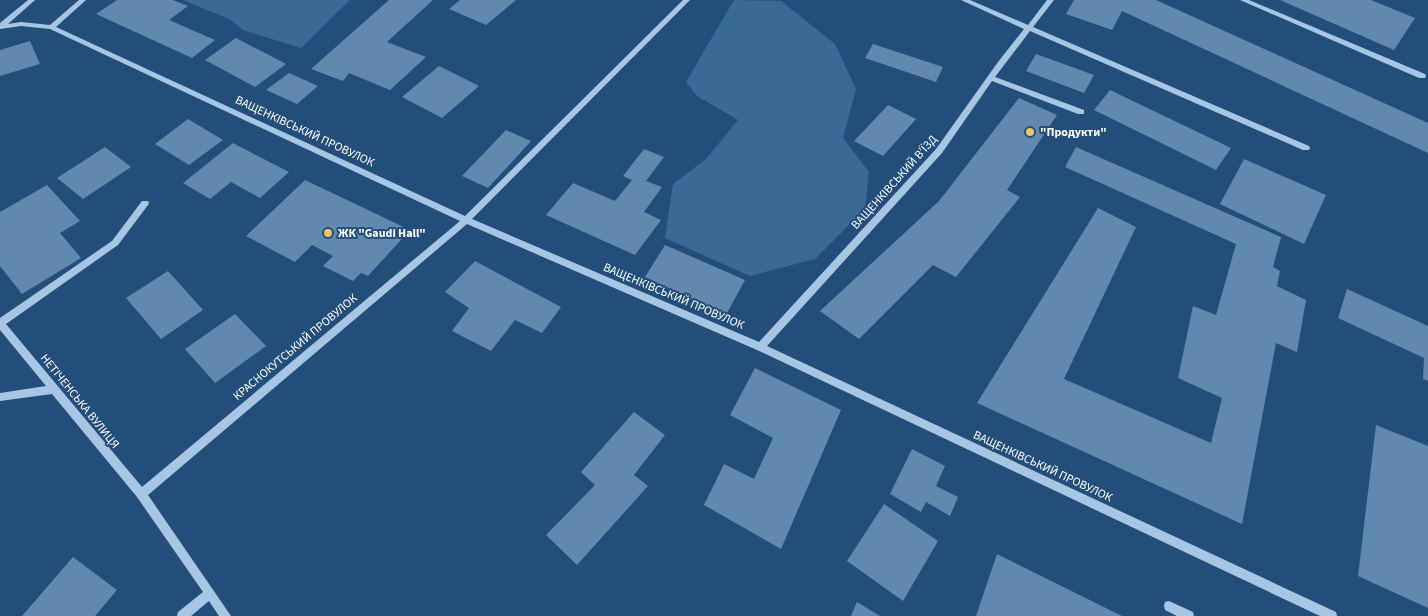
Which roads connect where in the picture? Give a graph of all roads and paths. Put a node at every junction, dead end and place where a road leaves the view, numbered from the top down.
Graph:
1 (32, 0) edge
2 (83, 0) edge
3 (687, 0) edge
4 (964, 0) edge
5 (1051, 0) edge
6 (1243, 0) edge
7 (51, 26) junction
8 (0, 27) edge
9 (1030, 27) junction
10 (1422, 76) dead end
11 (990, 78) junction
12 (1081, 112) dead end
13 (1306, 148) dead end
14 (145, 203) dead end
15 (466, 220) junction
16 (0, 323) edge
17 (760, 346) junction
18 (55, 389) junction
19 (0, 397) edge
20 (141, 494) junction
21 (210, 593) junction
22 (1169, 606) dead end
23 (182, 616) edge
24 (226, 616) edge
25 (1190, 616) edge
26 (1332, 616) edge

1 - 8 street
2 - 7 street
3 - 15 street, КРАСНОКУТСЬКИЙ ПРОВУЛОК
4 - 9 street
5 - 9 street, ВАЩЕНКІВСЬКИЙ В’ЇЗД
6 - 10 street
7 - 8 street, ВАЩЕНКІВСЬКИЙ ПРОВУЛОК
7 - 15 street, ВАЩЕНКІВСЬКИЙ ПРОВУЛОК
9 - 11 street, ВАЩЕНКІВСЬКИЙ В’ЇЗД
9 - 13 street
11 - 12 street
11 - 17 street, ВАЩЕНКІВСЬКИЙ В’ЇЗД
14 - 16 street
15 - 17 street, ВАЩЕНКІВСЬКИЙ ПРОВУЛОК
15 - 20 street, КРАСНОКУТСЬКИЙ ПРОВУЛОК
16 - 18 street, НЕТІЧЕНСЬКА ВУЛИЦЯ
17 - 26 street, ВАЩЕНКІВСЬКИЙ ПРОВУЛОК
18 - 19 street
18 - 20 street, НЕТІЧЕНСЬКА ВУЛИЦЯ
20 - 21 street, НЕТІЧЕНСЬКА ВУЛИЦЯ
21 - 23 lane
21 - 24 street, НЕТІЧЕНСЬКА ВУЛИЦЯ
22 - 25 street

